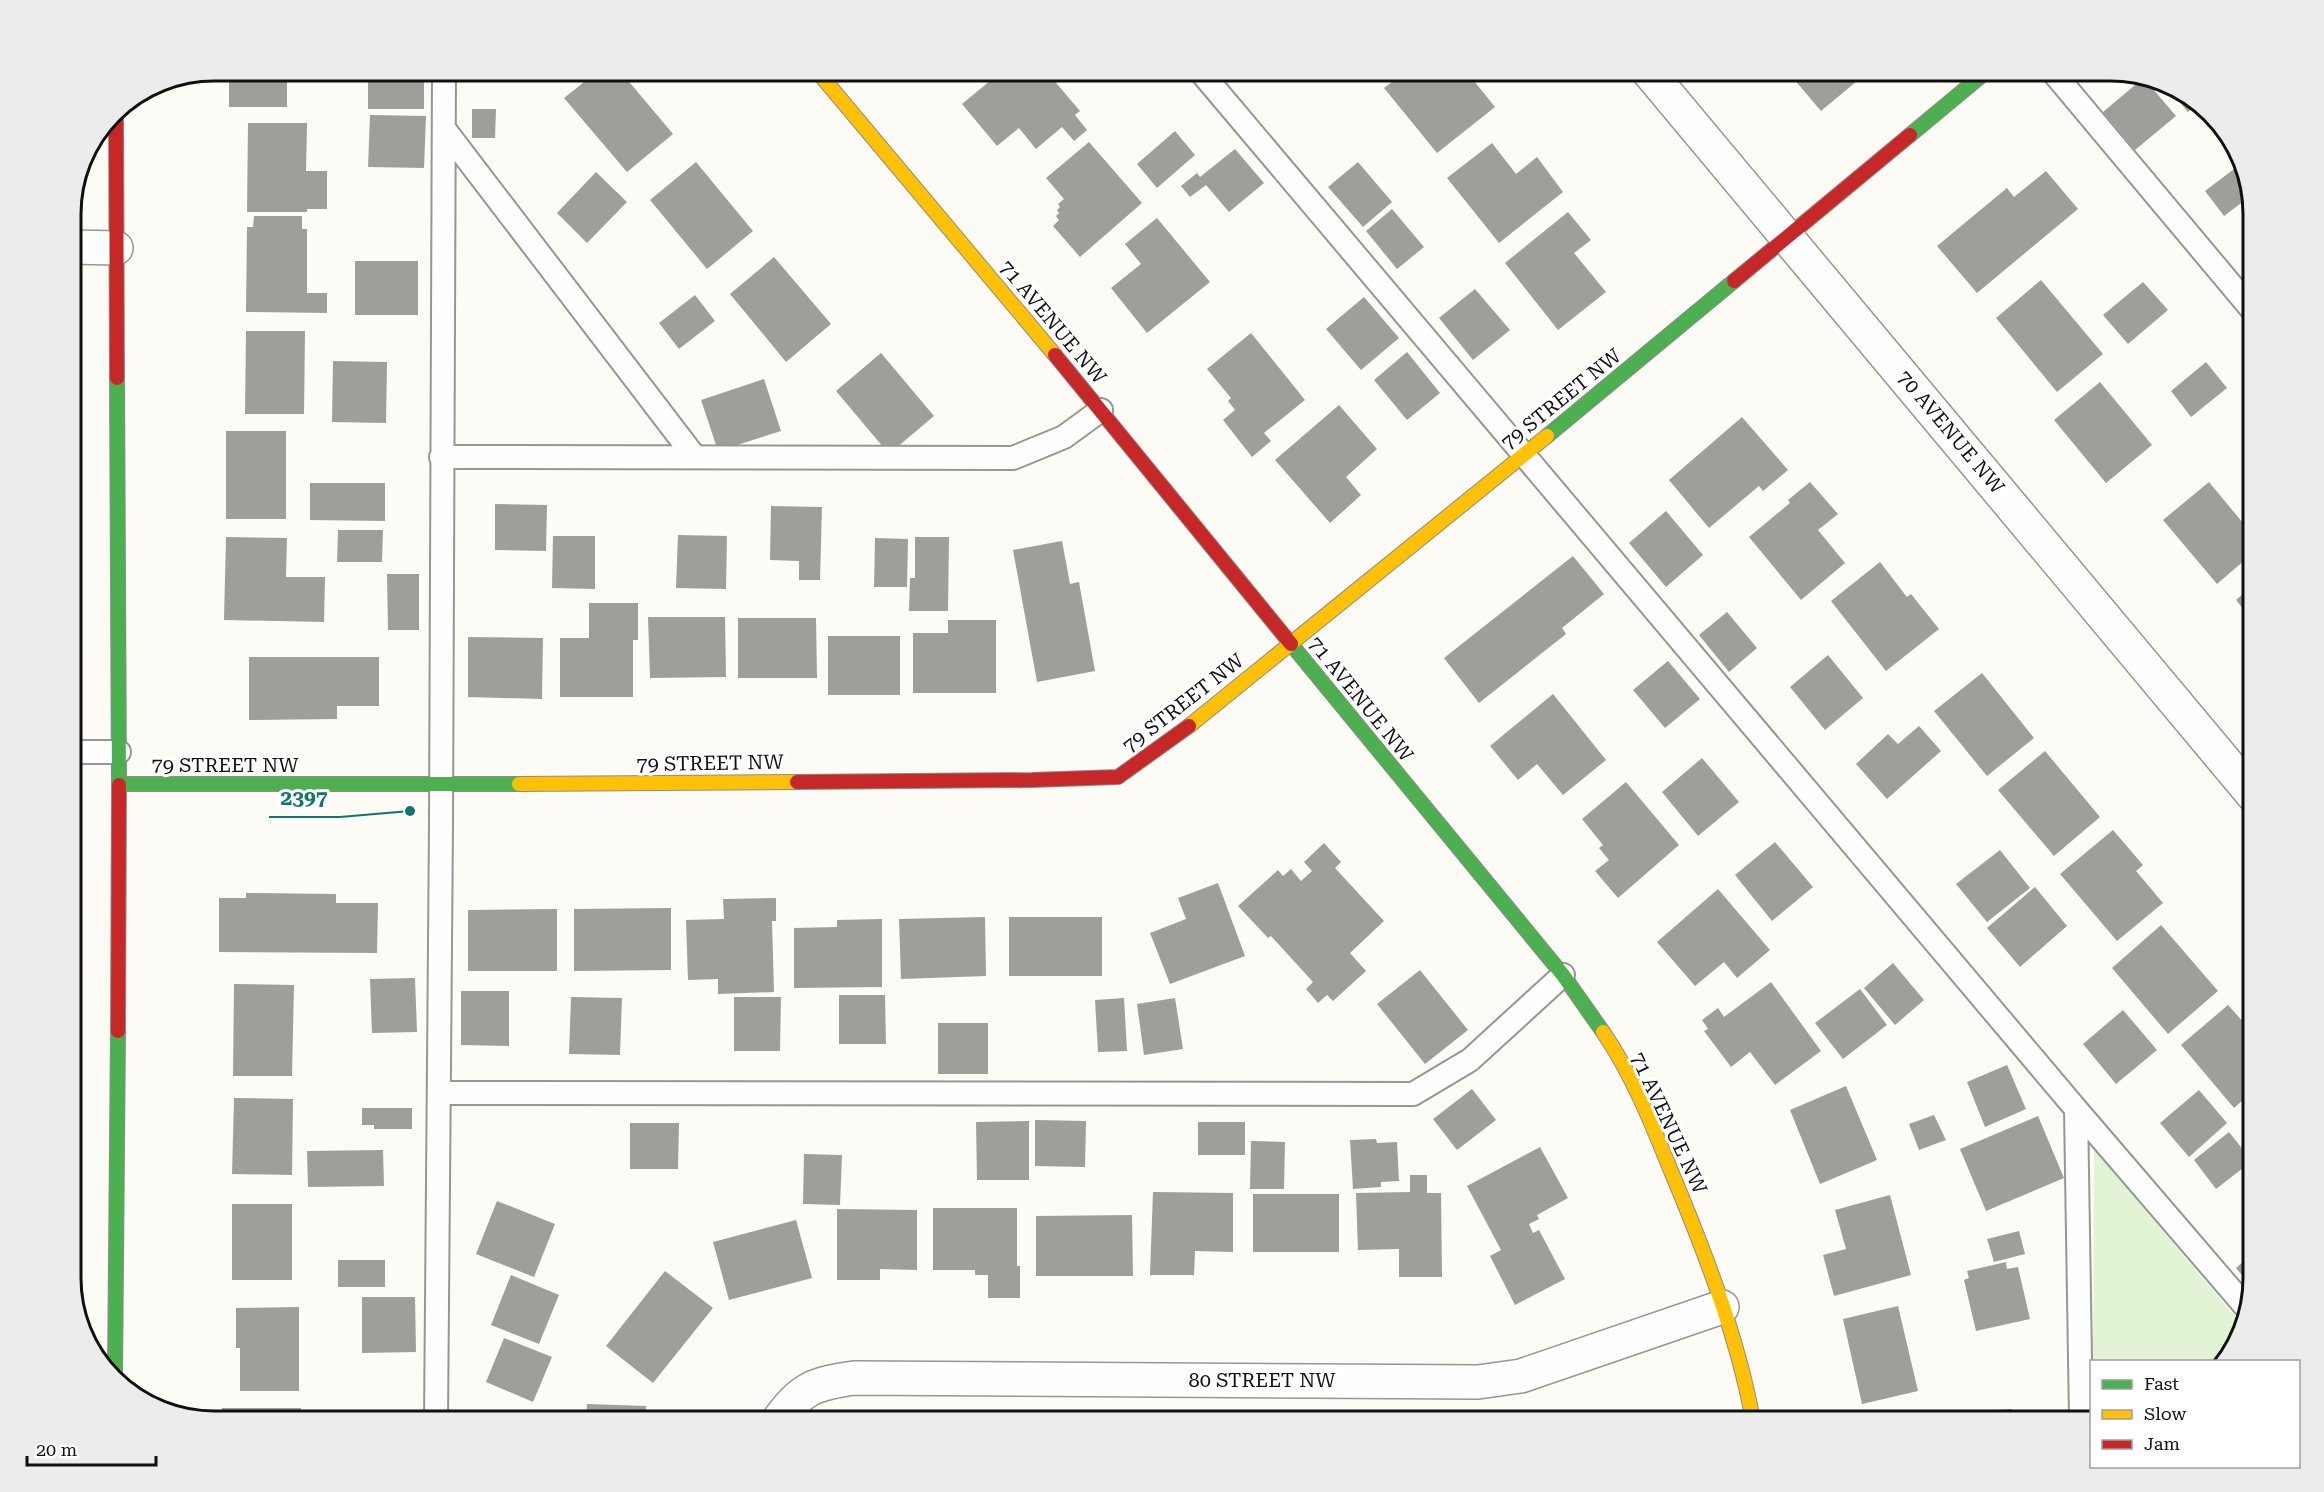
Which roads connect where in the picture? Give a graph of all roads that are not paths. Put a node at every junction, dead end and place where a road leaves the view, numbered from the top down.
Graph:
1 (444, 81) edge
2 (826, 81) edge
3 (1209, 81) edge
4 (1657, 81) edge
5 (1974, 81) edge
6 (2061, 81) edge
7 (116, 124) edge
8 (445, 130) junction
9 (1788, 237) junction
10 (81, 247) edge
11 (116, 248) junction
12 (2243, 299) edge
13 (1101, 410) junction
14 (1525, 454) junction
15 (694, 456) junction
16 (441, 457) junction
17 (1290, 643) junction
18 (81, 752) edge
19 (119, 752) junction
20 (2243, 783) edge
21 (119, 784) junction
22 (441, 785) junction
23 (1563, 975) junction
24 (439, 1093) junction
25 (2076, 1109) junction
26 (2241, 1301) edge
27 (1722, 1307) junction
28 (115, 1367) edge
29 (787, 1410) edge
30 (436, 1411) edge
31 (1751, 1411) edge
32 (2081, 1411) edge

1 - 8 lane
2 - 13 street, 71 AVENUE NW
3 - 14 lane
4 - 9 street, 70 AVENUE NW
5 - 9 street, 79 STREET NW
6 - 12 lane
7 - 11 street
8 - 15 lane
8 - 16 lane
9 - 14 street, 79 STREET NW
9 - 20 street, 70 AVENUE NW
10 - 11 street
11 - 19 street
13 - 15 lane
13 - 17 street, 71 AVENUE NW
14 - 17 street, 79 STREET NW
14 - 25 lane
15 - 16 lane
16 - 22 lane
17 - 22 street, 79 STREET NW
17 - 23 street, 71 AVENUE NW
18 - 19 lane
19 - 21 street
21 - 22 street, 79 STREET NW
21 - 28 street
22 - 24 lane
23 - 24 lane
23 - 27 street, 71 AVENUE NW
24 - 30 lane
25 - 26 lane
25 - 32 lane
27 - 29 street, 80 STREET NW
27 - 31 street, 71 AVENUE NW

